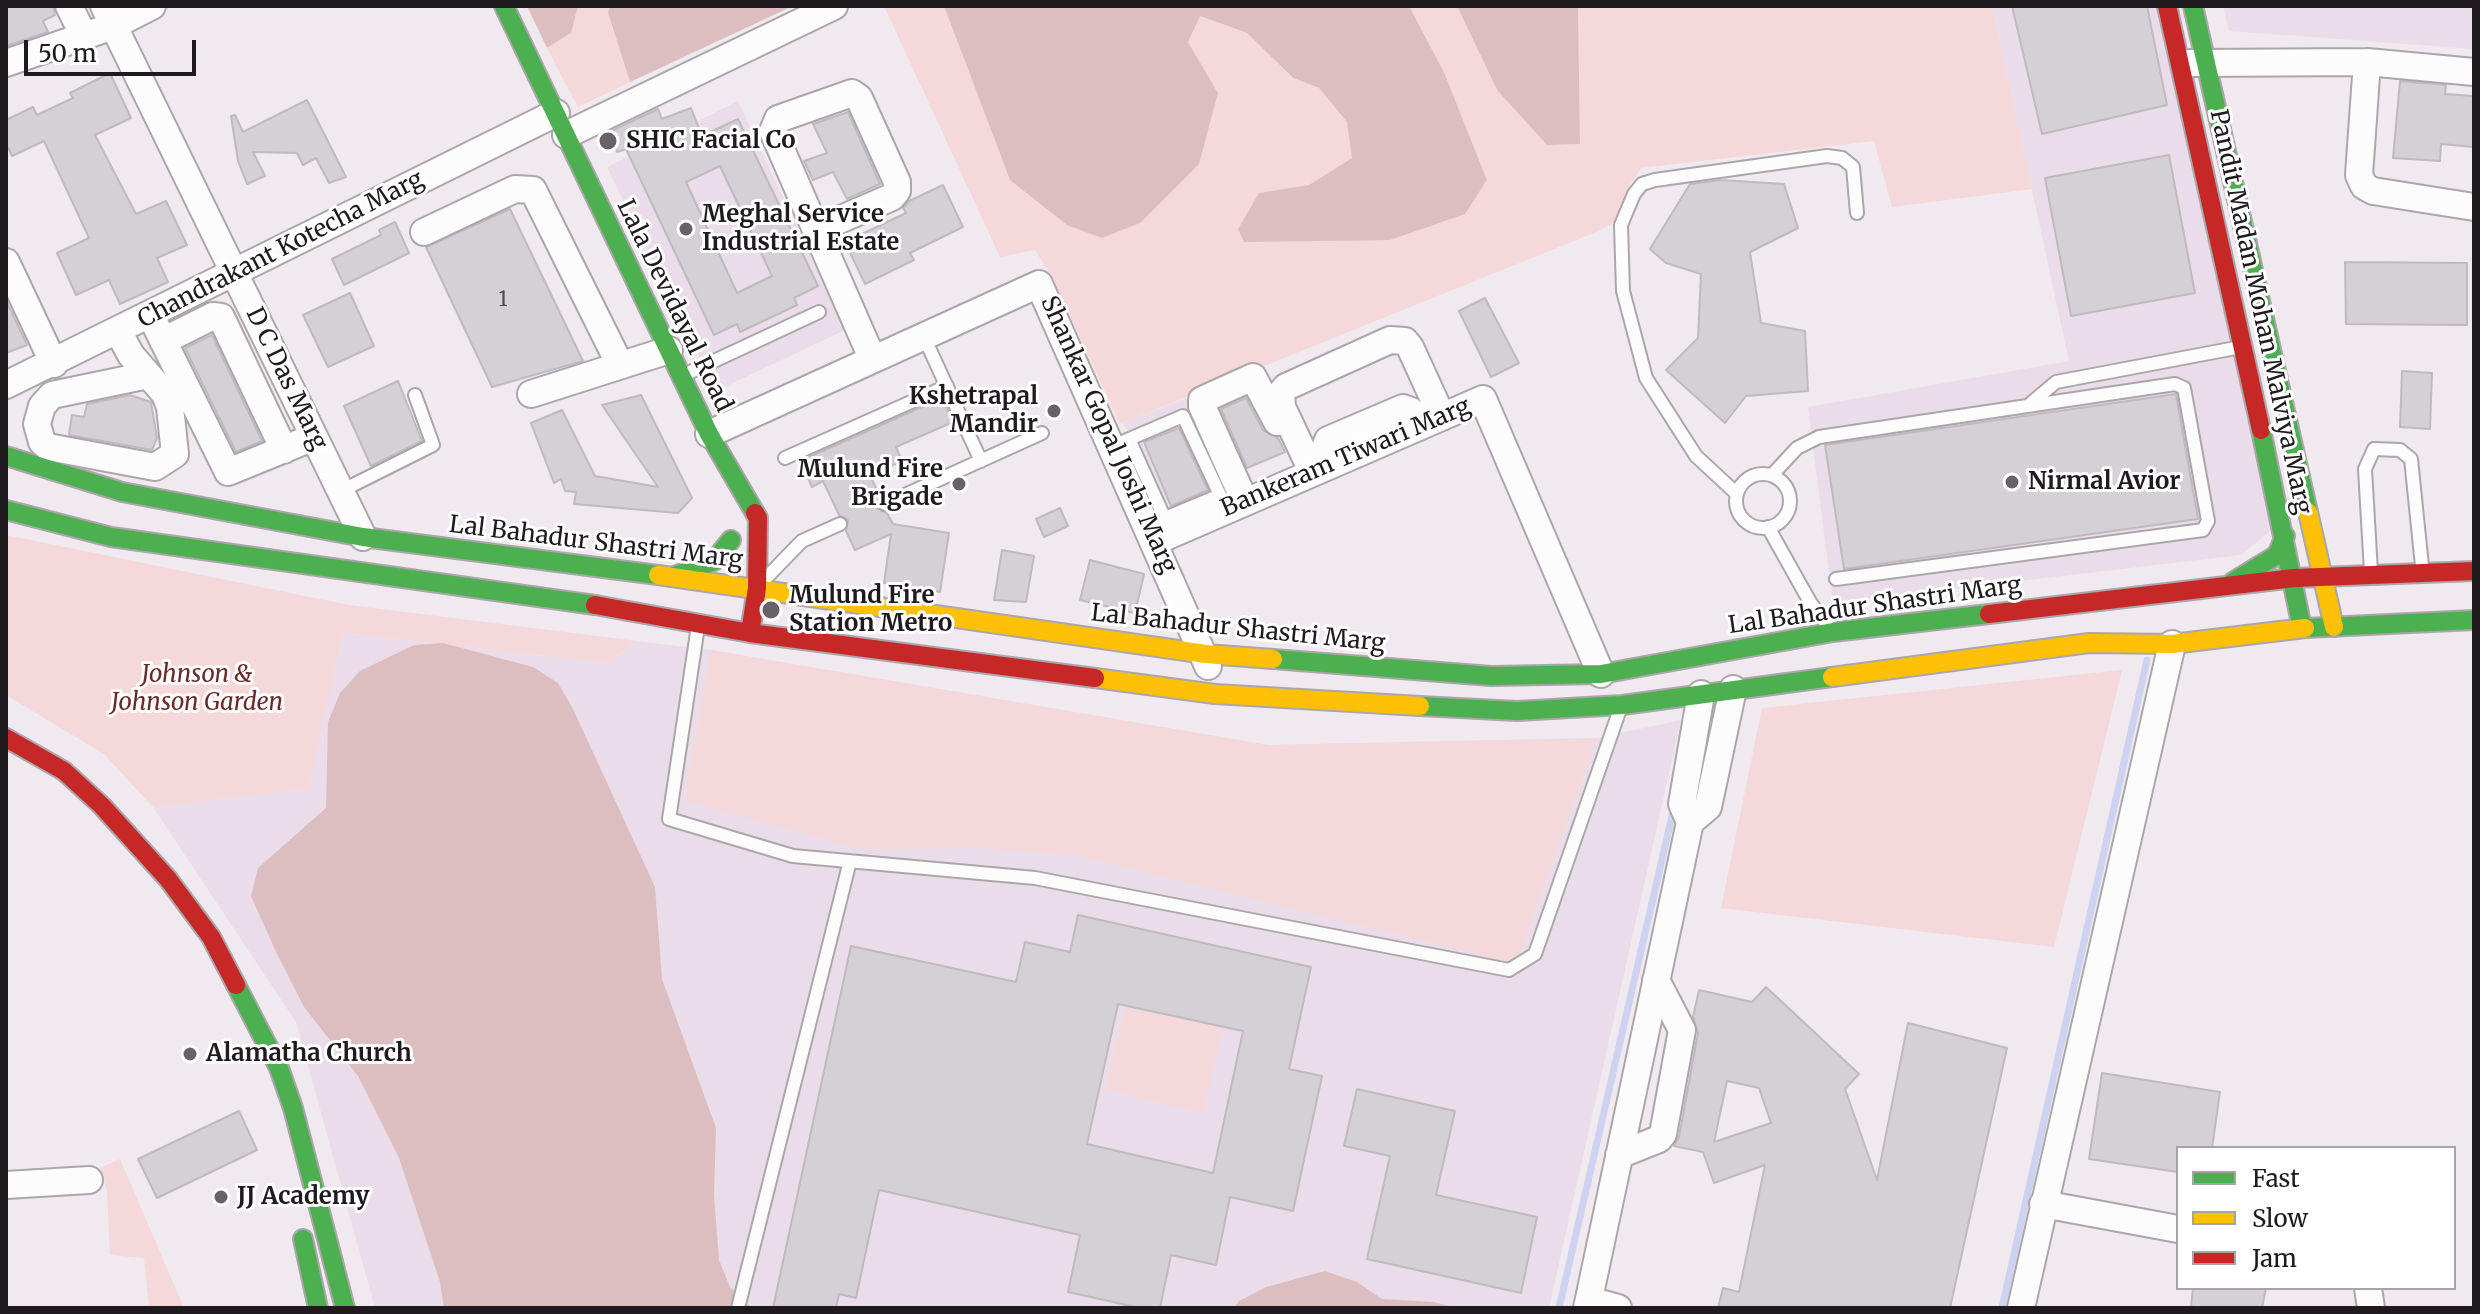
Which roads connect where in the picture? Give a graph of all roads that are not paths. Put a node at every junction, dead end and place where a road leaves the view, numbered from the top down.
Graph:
1 (69, 6) edge
2 (504, 6) edge
3 (834, 6) edge
4 (2167, 6) edge
5 (2193, 6) edge
6 (143, 8) edge
7 (108, 16) edge
8 (84, 36) junction
9 (2367, 62) junction
10 (6, 63) edge
11 (2205, 63) junction
12 (2474, 72) edge
13 (561, 124) junction
14 (2230, 162) junction
15 (2204, 165) junction
16 (2474, 207) edge
17 (1857, 213) dead end
18 (816, 230) junction
19 (424, 232) dead end
20 (6, 262) edge
21 (234, 272) junction
22 (16, 311) edge
23 (819, 312) dead end
24 (150, 314) junction
25 (118, 331) junction
26 (923, 336) junction
27 (163, 341) junction
28 (2243, 347) junction
29 (669, 350) junction
30 (51, 358) junction
31 (872, 358) junction
32 (620, 365) junction
33 (6, 371) edge
34 (148, 375) junction
35 (681, 376) junction
36 (6, 385) edge
37 (947, 386) junction
38 (531, 394) dead end
39 (415, 395) dead end
40 (2028, 406) junction
41 (1429, 418) junction
42 (1042, 433) dead end
43 (709, 434) junction
44 (314, 437) junction
45 (1121, 443) junction
46 (284, 450) junction
47 (6, 456) edge
48 (785, 458) dead end
49 (981, 461) junction
50 (1314, 468) junction
51 (1772, 475) junction
52 (737, 486) junction
53 (341, 491) junction
54 (1737, 494) junction
55 (1233, 500) junction
56 (885, 504) dead end
57 (6, 510) edge
58 (840, 524) dead end
59 (1160, 527) junction
60 (1768, 527) junction
61 (2285, 536) junction
62 (363, 537) junction
63 (731, 540) junction
64 (2474, 571) edge
65 (2423, 573) junction
66 (2371, 575) junction
67 (2324, 576) junction
68 (672, 577) junction
69 (2294, 578) junction
70 (1836, 579) dead end
71 (2226, 586) junction
72 (757, 588) junction
73 (729, 606) junction
74 (2474, 620) edge
75 (698, 621) junction
76 (2334, 627) junction
77 (2302, 628) junction
78 (1833, 632) junction
79 (750, 633) junction
80 (2172, 644) junction
81 (1206, 654) junction
82 (1601, 674) junction
83 (1733, 689) junction
84 (1215, 694) junction
85 (1701, 694) junction
86 (1622, 705) junction
87 (8, 746) edge
88 (1690, 822) junction
89 (850, 861) junction
90 (1656, 980) junction
91 (1619, 1155) junction
92 (89, 1180) dead end
93 (6, 1185) edge
94 (2043, 1204) junction
95 (300, 1221) dead end
96 (2176, 1229) edge
97 (1588, 1304) edge
98 (318, 1308) edge
99 (345, 1308) edge
100 (738, 1308) edge
101 (1618, 1308) edge
102 (2021, 1308) edge

1 - 8 street
2 - 13 main road, Lala Devidayal Road
3 - 13 street, Chandrakant Kotecha Marg
4 - 11 main road, Pandit Madan Mohan Malviya Marg
5 - 11 main road, Pandit Madan Mohan Malviya Marg
6 - 7 street
7 - 8 street
7 - 21 street, D C Das Marg
8 - 10 street
9 - 11 street
9 - 12 street
9 - 16 street
11 - 14 main road, Pandit Madan Mohan Malviya Marg
11 - 15 main road, Pandit Madan Mohan Malviya Marg
13 - 21 street, Chandrakant Kotecha Marg
13 - 29 main road, Lala Devidayal Road
14 - 15 main road
14 - 67 main road, Pandit Madan Mohan Malviya Marg
15 - 28 main road, Pandit Madan Mohan Malviya Marg
17 - 54 lane
18 - 18 street
18 - 31 street
19 - 32 street
20 - 22 street
21 - 24 street, Chandrakant Kotecha Marg
21 - 44 street, D C Das Marg
22 - 30 street
23 - 35 lane
24 - 25 street, Chandrakant Kotecha Marg
24 - 27 street
25 - 30 street, Chandrakant Kotecha Marg
25 - 34 street
26 - 31 street, Shankar Gopal Joshi Marg
26 - 37 lane
26 - 45 street, Shankar Gopal Joshi Marg
27 - 46 street
27 - 46 street
28 - 40 lane
28 - 61 main road, Pandit Madan Mohan Malviya Marg
29 - 32 street
29 - 35 main road, Lala Devidayal Road
30 - 33 street
30 - 36 street, Chandrakant Kotecha Marg
31 - 43 street, Shankar Gopal Joshi Marg
32 - 38 street
34 - 34 street
35 - 43 main road, Lala Devidayal Road
37 - 48 lane
37 - 49 lane
39 - 53 lane
40 - 51 lane
40 - 70 lane
41 - 50 street, Bankeram Tiwari Marg
41 - 50 street
41 - 82 street, Bankeram Tiwari Marg
42 - 49 lane
43 - 52 main road, Lala Devidayal Road
44 - 46 street
44 - 53 street, D C Das Marg
45 - 55 lane
45 - 59 street, Shankar Gopal Joshi Marg
47 - 62 main road, Lal Bahadur Shastri Marg
49 - 56 lane
50 - 55 street, Bankeram Tiwari Marg
50 - 55 street
51 - 54 lane
51 - 60 lane
52 - 63 main road
52 - 72 main road, Lala Devidayal Road
53 - 62 street, D C Das Marg
54 - 60 lane
55 - 59 street, Bankeram Tiwari Marg
57 - 75 main road, Lal Bahadur Shastri Marg
58 - 72 lane
59 - 81 street, Shankar Gopal Joshi Marg
60 - 78 lane
61 - 69 main road, Pandit Madan Mohan Malviya Marg
61 - 71 main road
62 - 68 main road, Lal Bahadur Shastri Marg
63 - 68 main road
63 - 73 main road
64 - 65 main road, Lal Bahadur Shastri Marg
65 - 66 main road, Lal Bahadur Shastri Marg
65 - 66 lane
66 - 67 main road, Lal Bahadur Shastri Marg
67 - 69 main road, Lal Bahadur Shastri Marg
67 - 76 main road, Pandit Madan Mohan Malviya Marg
68 - 73 main road, Lal Bahadur Shastri Marg
69 - 71 main road, Lal Bahadur Shastri Marg
69 - 77 main road, Pandit Madan Mohan Malviya Marg
71 - 78 main road, Lal Bahadur Shastri Marg
72 - 73 main road, Lal Bahadur Shastri Marg
72 - 79 main road, Lala Devidayal Road
72 - 81 main road, Lal Bahadur Shastri Marg
73 - 75 main road, Lal Bahadur Shastri Marg
73 - 79 main road, Lal Bahadur Shastri Marg
74 - 76 main road, Lal Bahadur Shastri Marg
75 - 89 lane
76 - 77 main road, Lal Bahadur Shastri Marg
77 - 80 main road, Lal Bahadur Shastri Marg
78 - 82 main road, Lal Bahadur Shastri Marg
79 - 84 main road, Lal Bahadur Shastri Marg
80 - 83 main road, Lal Bahadur Shastri Marg
80 - 94 street
81 - 82 main road, Lal Bahadur Shastri Marg
81 - 84 street, Shankar Gopal Joshi Marg
83 - 85 main road, Lal Bahadur Shastri Marg
83 - 88 street
84 - 86 main road, Lal Bahadur Shastri Marg
85 - 86 main road, Lal Bahadur Shastri Marg
85 - 88 street
86 - 89 lane
87 - 99 main road
88 - 90 street
89 - 100 lane
90 - 91 street
90 - 91 street
91 - 97 street
92 - 93 street
94 - 96 street
94 - 102 street
95 - 98 main road
97 - 101 street

